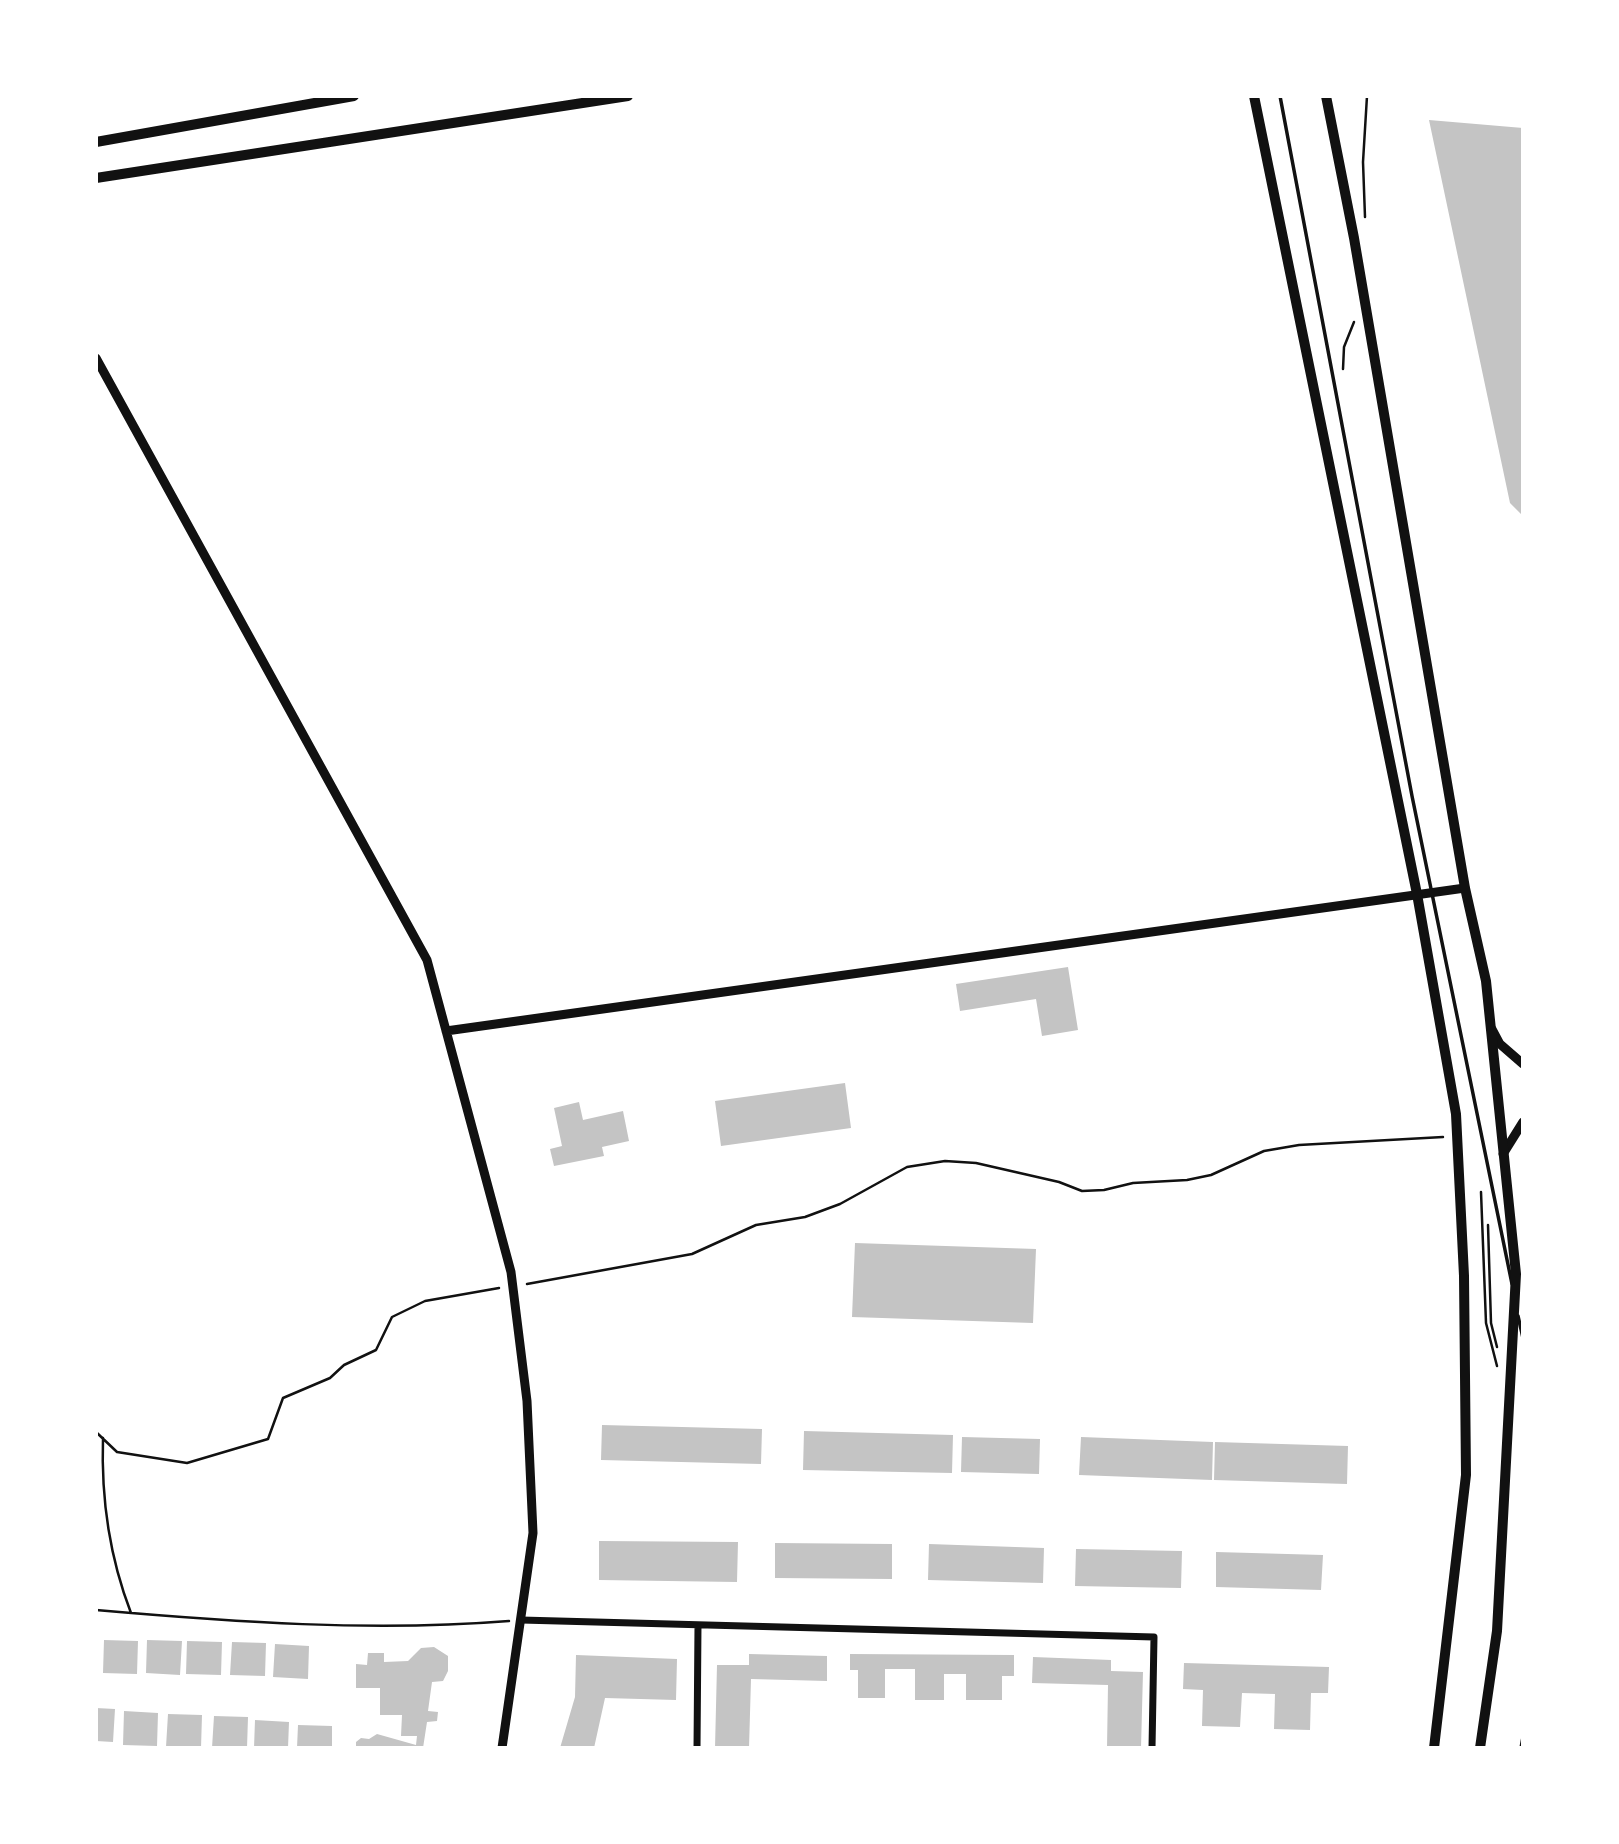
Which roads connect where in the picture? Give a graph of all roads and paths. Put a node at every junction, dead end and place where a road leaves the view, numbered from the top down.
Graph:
1 (354, 96) edge
2 (628, 96) edge
3 (1254, 96) edge
4 (1280, 96) edge
5 (1326, 96) edge
6 (1367, 96) edge
7 (96, 142) edge
8 (96, 178) edge
9 (1366, 224) dead end
10 (1353, 322) dead end
11 (96, 358) edge
12 (1343, 372) dead end
13 (1465, 888) junction
14 (1417, 894) junction
15 (1491, 1028) junction
16 (446, 1031) junction
17 (1523, 1064) edge
18 (1523, 1122) edge
19 (1451, 1136) dead end
20 (1503, 1154) junction
21 (1481, 1186) dead end
22 (1486, 1186) dead end
23 (645, 1264) dead end
24 (1523, 1338) edge
25 (376, 1350) dead end
26 (1503, 1369) dead end
27 (1499, 1372) dead end
28 (96, 1432) edge
29 (103, 1438) junction
30 (96, 1610) edge
31 (132, 1613) junction
32 (521, 1620) junction
33 (698, 1625) junction
34 (1523, 1737) edge
35 (502, 1748) edge
36 (697, 1748) edge
37 (1152, 1748) edge
38 (1434, 1748) edge
39 (1480, 1748) edge
40 (1521, 1748) edge

1 - 7 main road
2 - 8 main road
3 - 14 main road
4 - 24 lane
5 - 13 main road
6 - 9 path
10 - 12 path
11 - 16 street
13 - 14 street
13 - 15 main road
14 - 16 street
14 - 38 main road
15 - 17 street
15 - 20 main road
16 - 32 street
18 - 20 street
19 - 23 path
20 - 39 main road
21 - 27 path
22 - 26 path
25 - 29 path
28 - 29 path
29 - 31 path
30 - 31 path
31 - 32 path
32 - 33 street
32 - 35 street
33 - 36 street
33 - 37 street
34 - 40 lane

